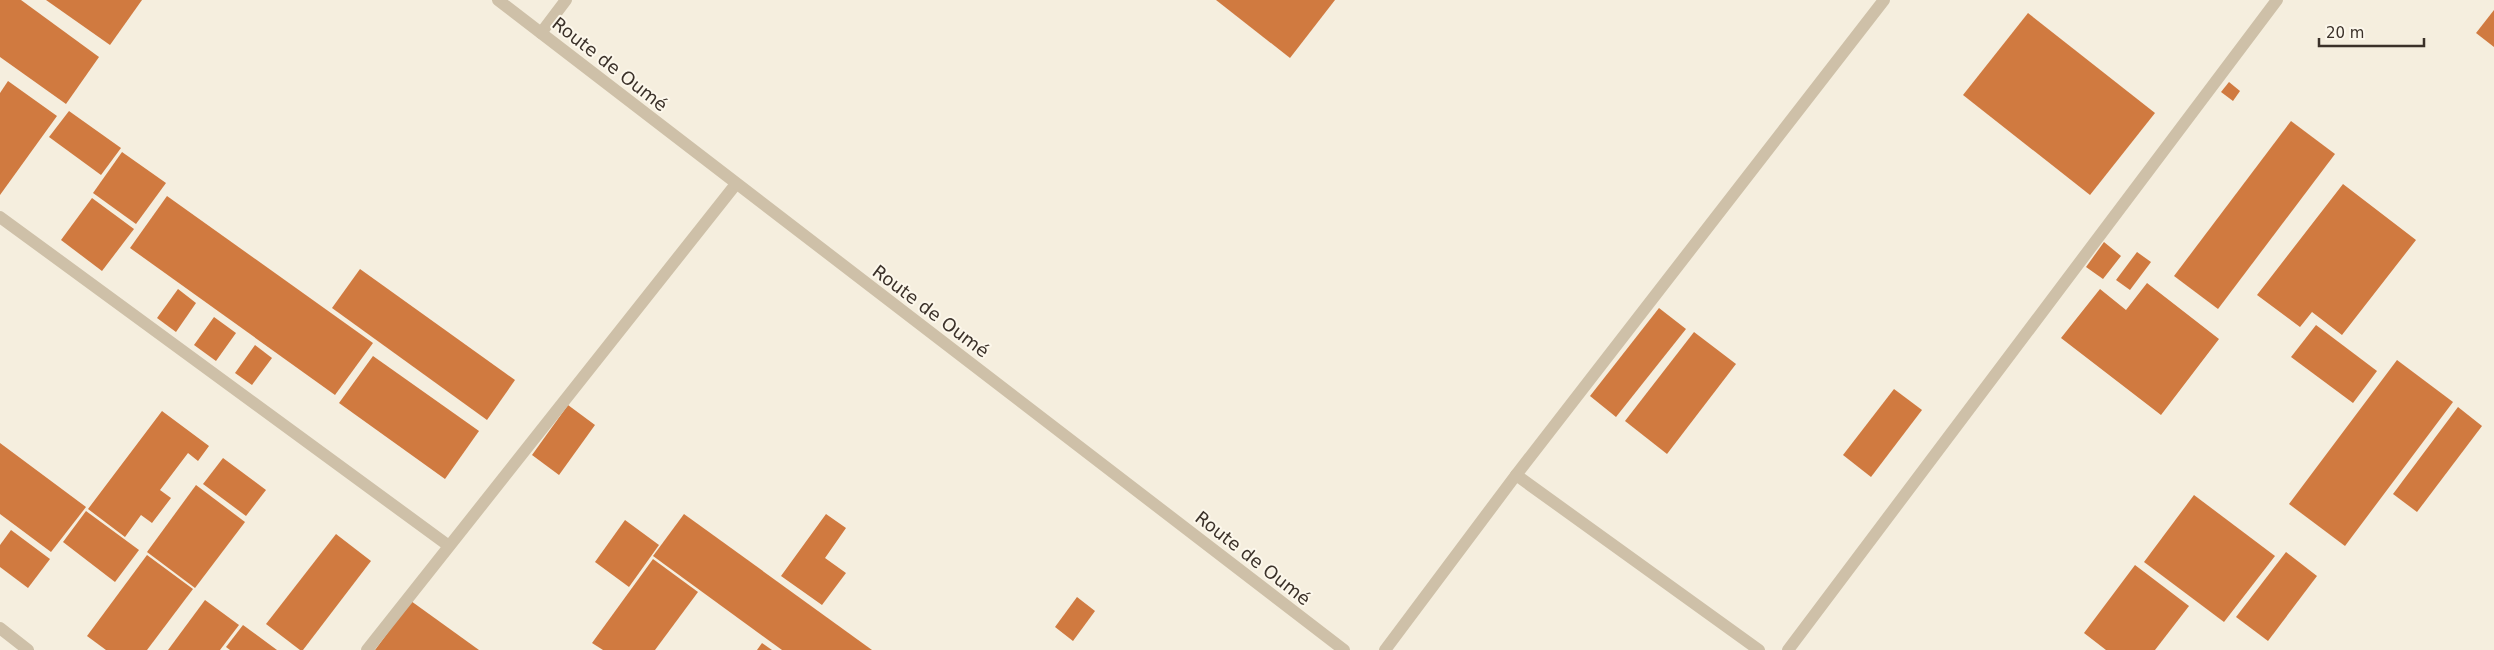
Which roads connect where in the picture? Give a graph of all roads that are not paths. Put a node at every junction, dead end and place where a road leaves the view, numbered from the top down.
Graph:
1 (498, 0) edge
2 (566, 0) edge
3 (1884, 0) edge
4 (2277, 0) edge
5 (541, 33) junction
6 (736, 184) junction
7 (0, 217) edge
8 (1516, 474) junction
9 (449, 546) junction
10 (0, 628) edge
11 (1337, 648) edge
12 (28, 650) edge
13 (367, 650) edge
14 (1385, 650) edge
15 (1759, 650) edge
16 (1788, 650) edge

1 - 5 street, Route de Oumé
2 - 5 street
3 - 8 street
4 - 16 street
5 - 6 street, Route de Oumé
6 - 9 street
6 - 11 street, Route de Oumé
7 - 9 street
8 - 14 street
8 - 15 street
9 - 13 street
10 - 12 street

